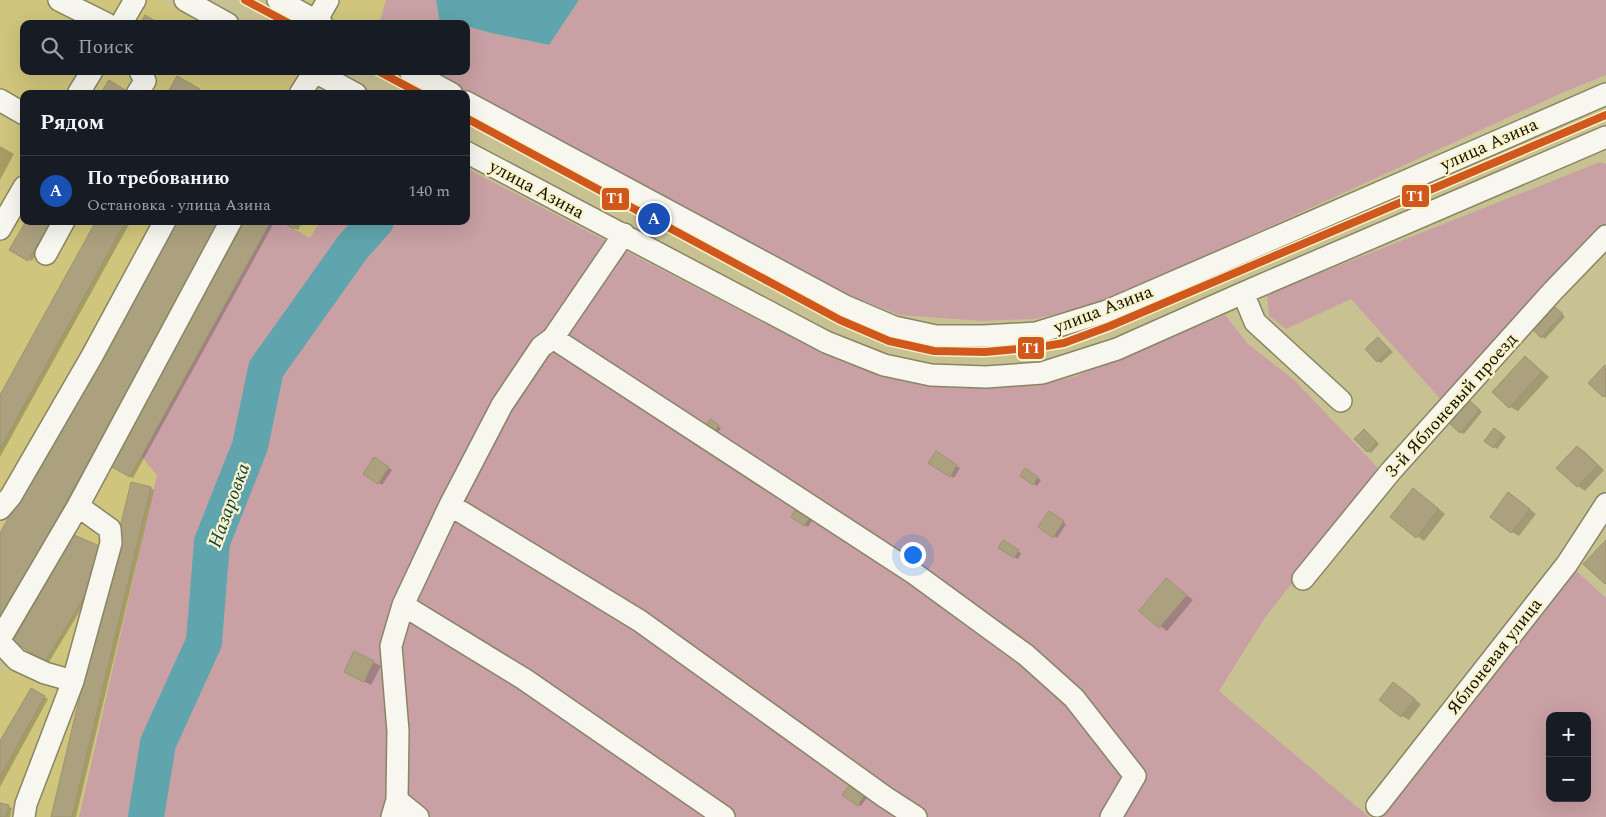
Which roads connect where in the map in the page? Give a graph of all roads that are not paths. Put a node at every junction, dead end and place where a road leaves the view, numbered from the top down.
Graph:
1 (59, 0) edge
2 (135, 0) edge
3 (185, 0) edge
4 (278, 0) edge
5 (328, 0) edge
6 (99, 20) edge
7 (123, 20) edge
8 (221, 20) edge
9 (315, 20) edge
10 (320, 20) edge
11 (90, 75) edge
12 (142, 75) edge
13 (311, 75) edge
14 (319, 75) edge
15 (417, 75) edge
16 (80, 90) edge
17 (139, 90) edge
18 (302, 90) edge
19 (348, 90) edge
20 (445, 90) edge
21 (1606, 94) edge
22 (0, 100) edge
23 (470, 104) edge
24 (20, 112) edge
25 (1606, 137) edge
26 (470, 154) edge
27 (20, 194) edge
28 (62, 225) edge
29 (163, 225) edge
30 (229, 225) edge
31 (0, 230) edge
32 (624, 234) junction
33 (1606, 236) edge
34 (46, 254) dead end
35 (1243, 293) junction
36 (554, 338) junction
37 (1341, 401) dead end
38 (1606, 504) edge
39 (450, 505) junction
40 (78, 506) junction
41 (0, 509) edge
42 (1303, 579) dead end
43 (403, 605) junction
44 (0, 640) edge
45 (72, 681) junction
46 (1377, 806) dead end
47 (394, 809) edge
48 (24, 817) edge
49 (418, 817) edge
50 (724, 817) edge
51 (916, 817) edge
52 (1111, 817) edge

1 - 6 street
2 - 7 street
3 - 8 street
4 - 9 street
5 - 10 street
11 - 16 street
12 - 17 street
13 - 18 street
14 - 19 street
15 - 20 street
21 - 23 street, улица Азина
22 - 24 street
25 - 35 street, улица Азина
26 - 32 street, улица Азина
27 - 31 street
28 - 34 street
29 - 41 street
30 - 40 street
32 - 35 street, улица Азина
32 - 36 street
33 - 42 street, 3-й Яблоневый проезд
35 - 37 street
36 - 39 street
36 - 52 street
38 - 46 street, Яблоневая улица
39 - 43 street
39 - 51 street
40 - 44 street
40 - 45 street
43 - 47 street
43 - 50 street
44 - 45 street
45 - 48 street
47 - 49 street

